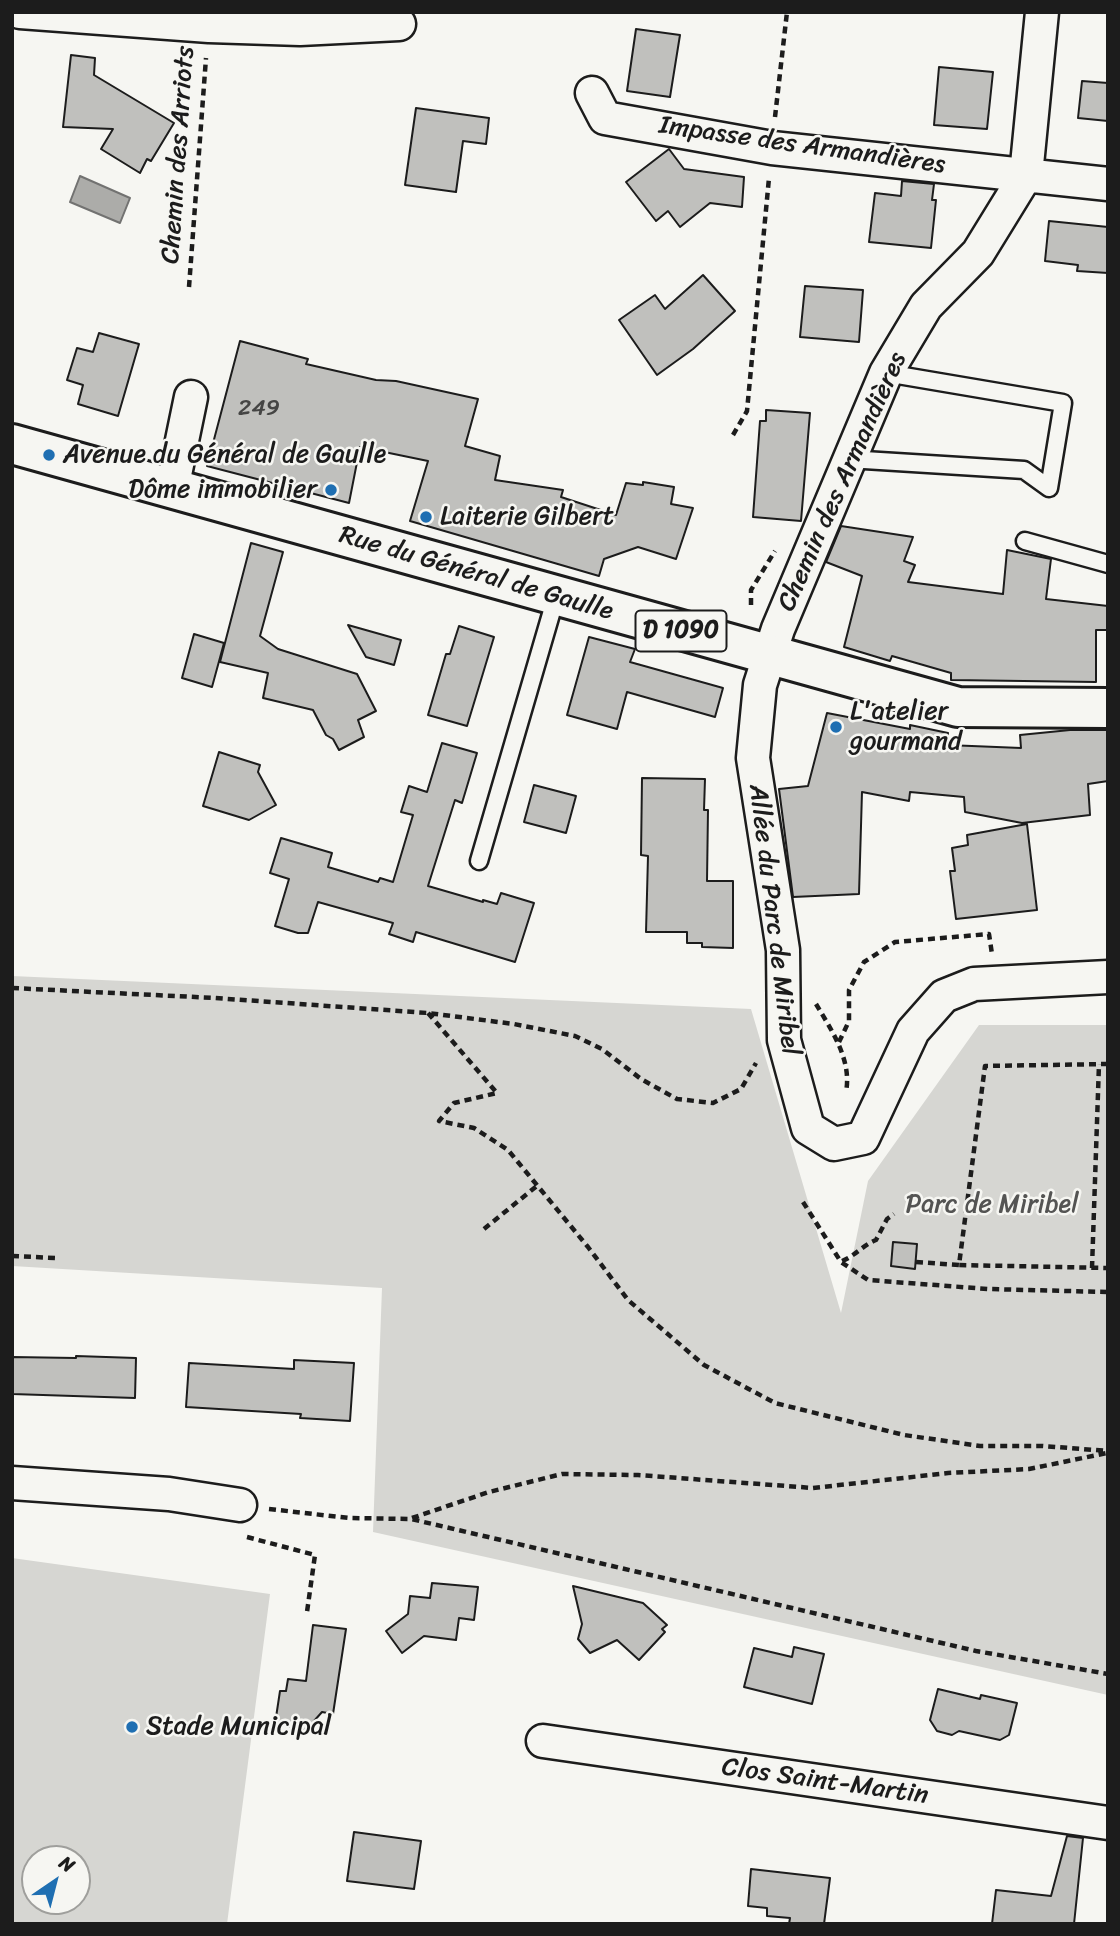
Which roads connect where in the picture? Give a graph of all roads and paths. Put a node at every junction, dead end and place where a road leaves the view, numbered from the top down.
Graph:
1 (20, 12) edge
2 (787, 12) edge
3 (1042, 12) edge
4 (399, 24) dead end
5 (209, 26) junction
6 (592, 93) dead end
7 (772, 148) junction
8 (1026, 175) junction
9 (1108, 184) edge
10 (189, 286) dead end
11 (886, 373) junction
12 (191, 397) dead end
13 (733, 435) dead end
14 (12, 444) edge
15 (848, 459) junction
16 (172, 489) junction
17 (1025, 541) dead end
18 (1108, 564) edge
19 (556, 597) junction
20 (769, 656) junction
21 (1108, 708) edge
22 (479, 861) dead end
23 (1108, 977) edge
24 (995, 982) junction
25 (12, 988) edge
26 (811, 996) dead end
27 (428, 1013) junction
28 (839, 1042) junction
29 (759, 1054) dead end
30 (1099, 1064) junction
31 (1108, 1064) edge
32 (834, 1144) junction
33 (538, 1185) junction
34 (803, 1202) dead end
35 (894, 1214) dead end
36 (484, 1229) dead end
37 (12, 1256) edge
38 (56, 1258) dead end
39 (841, 1262) junction
40 (916, 1262) dead end
41 (959, 1265) junction
42 (1092, 1268) junction
43 (1108, 1268) edge
44 (1108, 1292) edge
45 (1108, 1452) edge
46 (12, 1483) edge
47 (411, 1518) junction
48 (239, 1520) junction
49 (307, 1612) dead end
50 (1108, 1674) edge
51 (543, 1741) dead end
52 (1108, 1823) edge

1 - 5 street
2 - 7 path
3 - 8 street, Chemin des Armandières
4 - 5 street
5 - 10 path, Chemin des Arriots
6 - 7 street, Impasse des Armandières
7 - 8 street, Impasse des Armandières
7 - 13 path
8 - 9 street, Impasse des Armandières
8 - 11 street, Chemin des Armandières
11 - 15 street, Chemin des Armandières
11 - 15 lane
12 - 16 street
14 - 16 main road, Rue du Général de Gaulle / D 1090
15 - 20 street, Chemin des Armandières
16 - 19 main road, Rue du Général de Gaulle / D 1090
17 - 18 lane
19 - 20 main road, Rue du Général de Gaulle / D 1090
19 - 22 lane
20 - 21 main road, Rue du Général de Gaulle / D 1090
20 - 32 street, Allée du Parc de Miribel
23 - 24 street
24 - 28 path
24 - 32 street
25 - 27 path
26 - 28 path
27 - 29 path
27 - 33 path
28 - 32 path
30 - 31 path
30 - 41 path
30 - 42 path
33 - 36 path
33 - 45 path
34 - 39 path
35 - 39 path
37 - 38 path
39 - 44 path
40 - 41 path
41 - 42 path
42 - 43 path
45 - 47 path
46 - 48 street
47 - 48 path
47 - 50 path
48 - 49 path
51 - 52 street, Clos Saint-Martin

